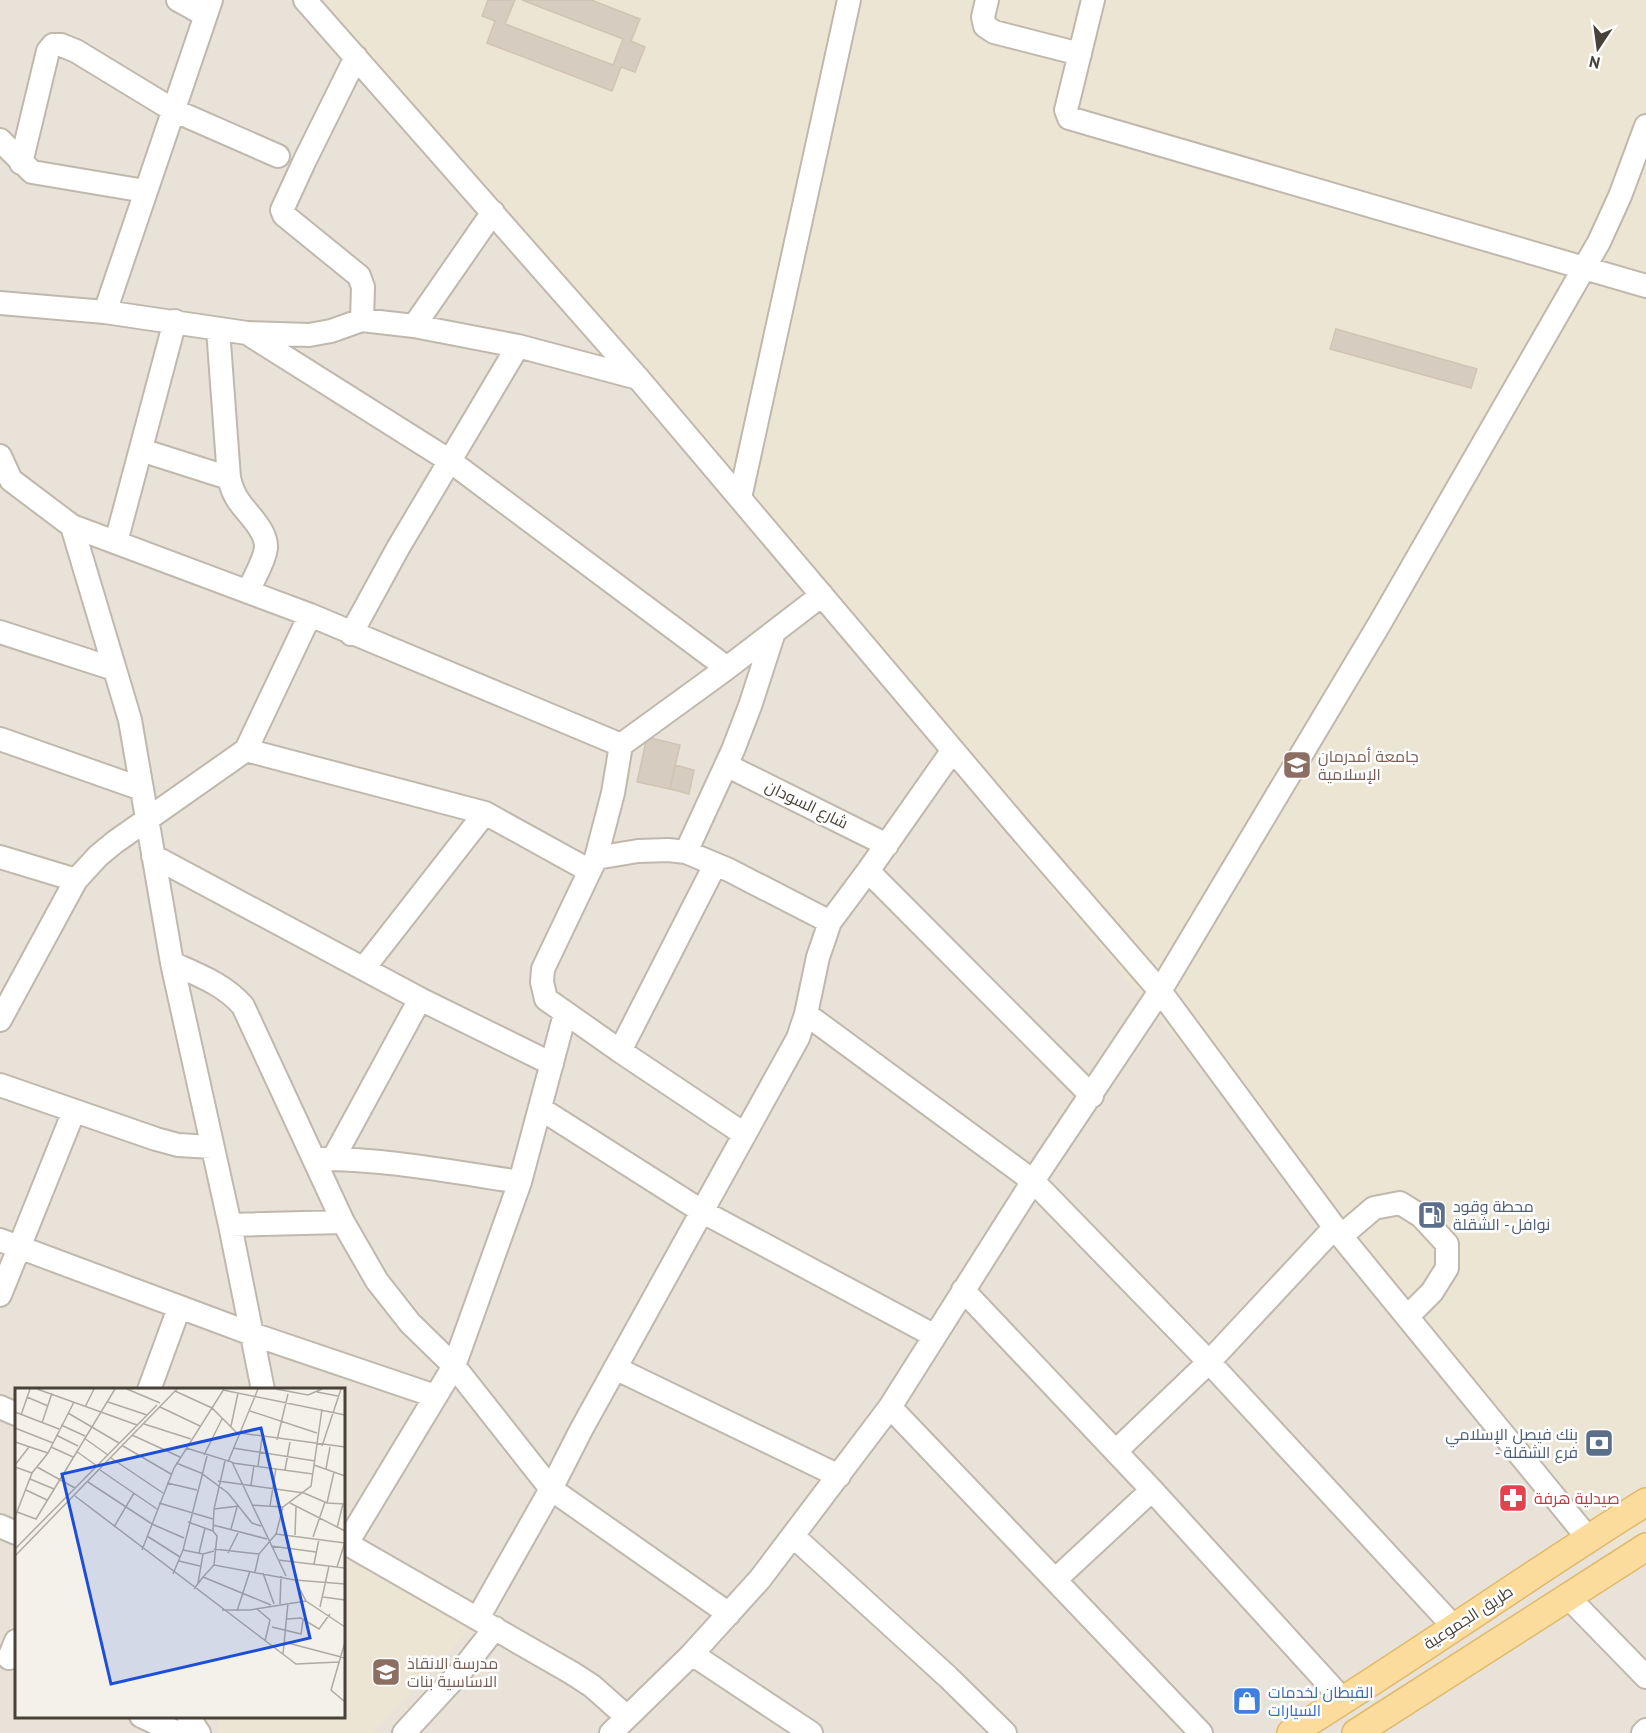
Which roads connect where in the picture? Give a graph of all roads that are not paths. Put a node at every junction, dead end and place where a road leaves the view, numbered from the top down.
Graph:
1 (178, 0) edge
2 (305, 0) edge
3 (849, 0) edge
4 (987, 0) edge
5 (1094, 0) edge
6 (208, 8) edge
7 (1080, 54) junction
8 (356, 57) junction
9 (172, 110) junction
10 (1646, 126) edge
11 (0, 140) edge
12 (278, 156) dead end
13 (21, 163) junction
14 (145, 191) junction
15 (493, 212) junction
16 (1582, 269) junction
17 (1646, 286) edge
18 (0, 303) edge
19 (105, 312) junction
20 (175, 321) junction
21 (362, 321) junction
22 (414, 326) junction
23 (218, 329) junction
24 (247, 333) junction
25 (518, 346) junction
26 (638, 378) junction
27 (141, 450) junction
28 (0, 456) edge
29 (450, 461) junction
30 (229, 478) junction
31 (6, 479) edge
32 (740, 498) junction
33 (72, 525) junction
34 (116, 542) junction
35 (248, 592) junction
36 (822, 594) junction
37 (310, 615) junction
38 (0, 632) edge
39 (774, 632) junction
40 (351, 634) junction
41 (728, 668) junction
42 (114, 669) junction
43 (0, 739) edge
44 (621, 745) junction
45 (246, 750) junction
46 (953, 750) junction
47 (726, 765) junction
48 (142, 789) junction
49 (485, 813) junction
50 (146, 821) junction
51 (887, 845) junction
52 (686, 852) junction
53 (153, 856) junction
54 (0, 857) edge
55 (593, 865) junction
56 (715, 865) junction
57 (868, 871) junction
58 (76, 880) junction
59 (830, 922) junction
60 (172, 963) junction
61 (364, 968) junction
62 (1160, 991) junction
63 (420, 999) junction
64 (565, 1014) junction
65 (806, 1014) junction
66 (0, 1020) edge
67 (620, 1052) junction
68 (552, 1064) junction
69 (0, 1085) edge
70 (1092, 1096) junction
71 (541, 1109) junction
72 (74, 1111) junction
73 (744, 1134) junction
74 (212, 1147) junction
75 (324, 1159) junction
76 (1033, 1181) junction
77 (520, 1182) junction
78 (703, 1212) junction
79 (343, 1222) junction
80 (230, 1225) junction
81 (1338, 1232) junction
82 (10, 1244) edge
83 (963, 1290) junction
84 (0, 1295) edge
85 (179, 1308) junction
86 (1408, 1316) junction
87 (252, 1334) junction
88 (935, 1335) junction
89 (1209, 1362) junction
90 (454, 1366) junction
91 (615, 1368) junction
92 (149, 1388) edge
93 (263, 1388) edge
94 (435, 1396) junction
95 (0, 1407) edge
96 (890, 1407) junction
97 (15, 1414) edge
98 (1116, 1451) junction
99 (839, 1476) junction
100 (551, 1489) junction
101 (1152, 1490) junction
102 (1646, 1502) edge
103 (0, 1526) edge
104 (15, 1533) edge
105 (793, 1536) junction
106 (1588, 1538) junction
107 (345, 1543) edge
108 (1646, 1547) edge
109 (1055, 1580) junction
110 (1569, 1598) junction
111 (729, 1614) junction
112 (487, 1623) junction
113 (1454, 1627) junction
114 (692, 1654) junction
115 (1646, 1677) edge
116 (1344, 1701) junction
117 (149, 1718) edge
118 (619, 1725) edge
119 (187, 1727) edge
120 (1646, 1730) edge
121 (404, 1733) edge
122 (811, 1733) edge
123 (1005, 1733) edge
124 (1201, 1733) edge
125 (1291, 1733) edge
126 (1356, 1733) edge
127 (1643, 1733) edge

1 - 6 street
2 - 8 street
3 - 32 street
4 - 7 street
5 - 7 street
6 - 9 street
7 - 16 street
8 - 15 street
8 - 21 street
9 - 12 street
9 - 13 street
9 - 14 street
10 - 16 street
11 - 13 street
13 - 14 street
14 - 19 street
15 - 22 street
15 - 26 street
16 - 17 street
16 - 62 street
18 - 19 street
19 - 20 street
20 - 23 street
20 - 27 street
21 - 22 street
21 - 24 street
22 - 25 street
23 - 24 street
23 - 30 street
24 - 29 street
25 - 26 street
25 - 29 street
26 - 32 street
27 - 30 street
27 - 34 street
28 - 31 street
29 - 40 street
29 - 41 street
30 - 35 street
31 - 33 street
32 - 36 street
33 - 34 street
33 - 42 street
34 - 35 street
35 - 37 street
36 - 39 street
36 - 46 street
37 - 40 street
37 - 45 street
38 - 42 street
39 - 41 street
39 - 47 street
40 - 44 street
41 - 44 street
42 - 48 street
43 - 48 street
44 - 55 street
45 - 49 street
45 - 50 street
46 - 51 street
46 - 62 street
47 - 51 street, شارع السودان
47 - 52 street
48 - 50 street
49 - 55 street
49 - 61 street
50 - 53 street
50 - 58 street
51 - 57 street
52 - 55 street
52 - 56 street
53 - 60 street
53 - 61 street
54 - 58 street
55 - 64 street
56 - 59 street
56 - 67 street
57 - 59 street
57 - 70 street
58 - 66 street
59 - 65 street
60 - 74 street
60 - 75 street
61 - 63 street
62 - 70 street
62 - 81 street
63 - 68 street
63 - 75 street
64 - 67 street
64 - 68 street
65 - 73 street
65 - 76 street
67 - 73 street
68 - 71 street
69 - 72 street
70 - 76 street
71 - 77 street
71 - 78 street
72 - 74 street
72 - 82 street
73 - 78 street
74 - 80 street
75 - 77 street
75 - 79 street
76 - 83 street
76 - 89 street
77 - 90 street
78 - 88 street
78 - 91 street
79 - 80 street
79 - 90 street
80 - 87 street
81 - 86 street
81 - 86 street
81 - 89 street
82 - 84 street
82 - 85 street
83 - 88 street
83 - 98 street
85 - 87 street
85 - 92 street
86 - 106 street
87 - 93 street
87 - 94 street
88 - 96 street
89 - 98 street
89 - 113 street
90 - 94 street
90 - 100 street
91 - 99 street
91 - 100 street
94 - 107 street
95 - 97 street
96 - 99 street
96 - 109 street
98 - 101 street
99 - 105 street
100 - 111 street
100 - 112 street
101 - 109 street
101 - 116 street
102 - 106 main road, طريق الجموعية
103 - 104 street
105 - 111 street
105 - 123 street
106 - 113 main road, طريق الجموعية
107 - 112 street
108 - 110 main road
109 - 124 street
110 - 115 street
110 - 126 main road
111 - 114 street
112 - 118 street
112 - 121 street
113 - 116 main road, طريق الجموعية
114 - 118 street
114 - 122 street
116 - 125 main road, طريق الجموعية
117 - 119 street
120 - 127 street

